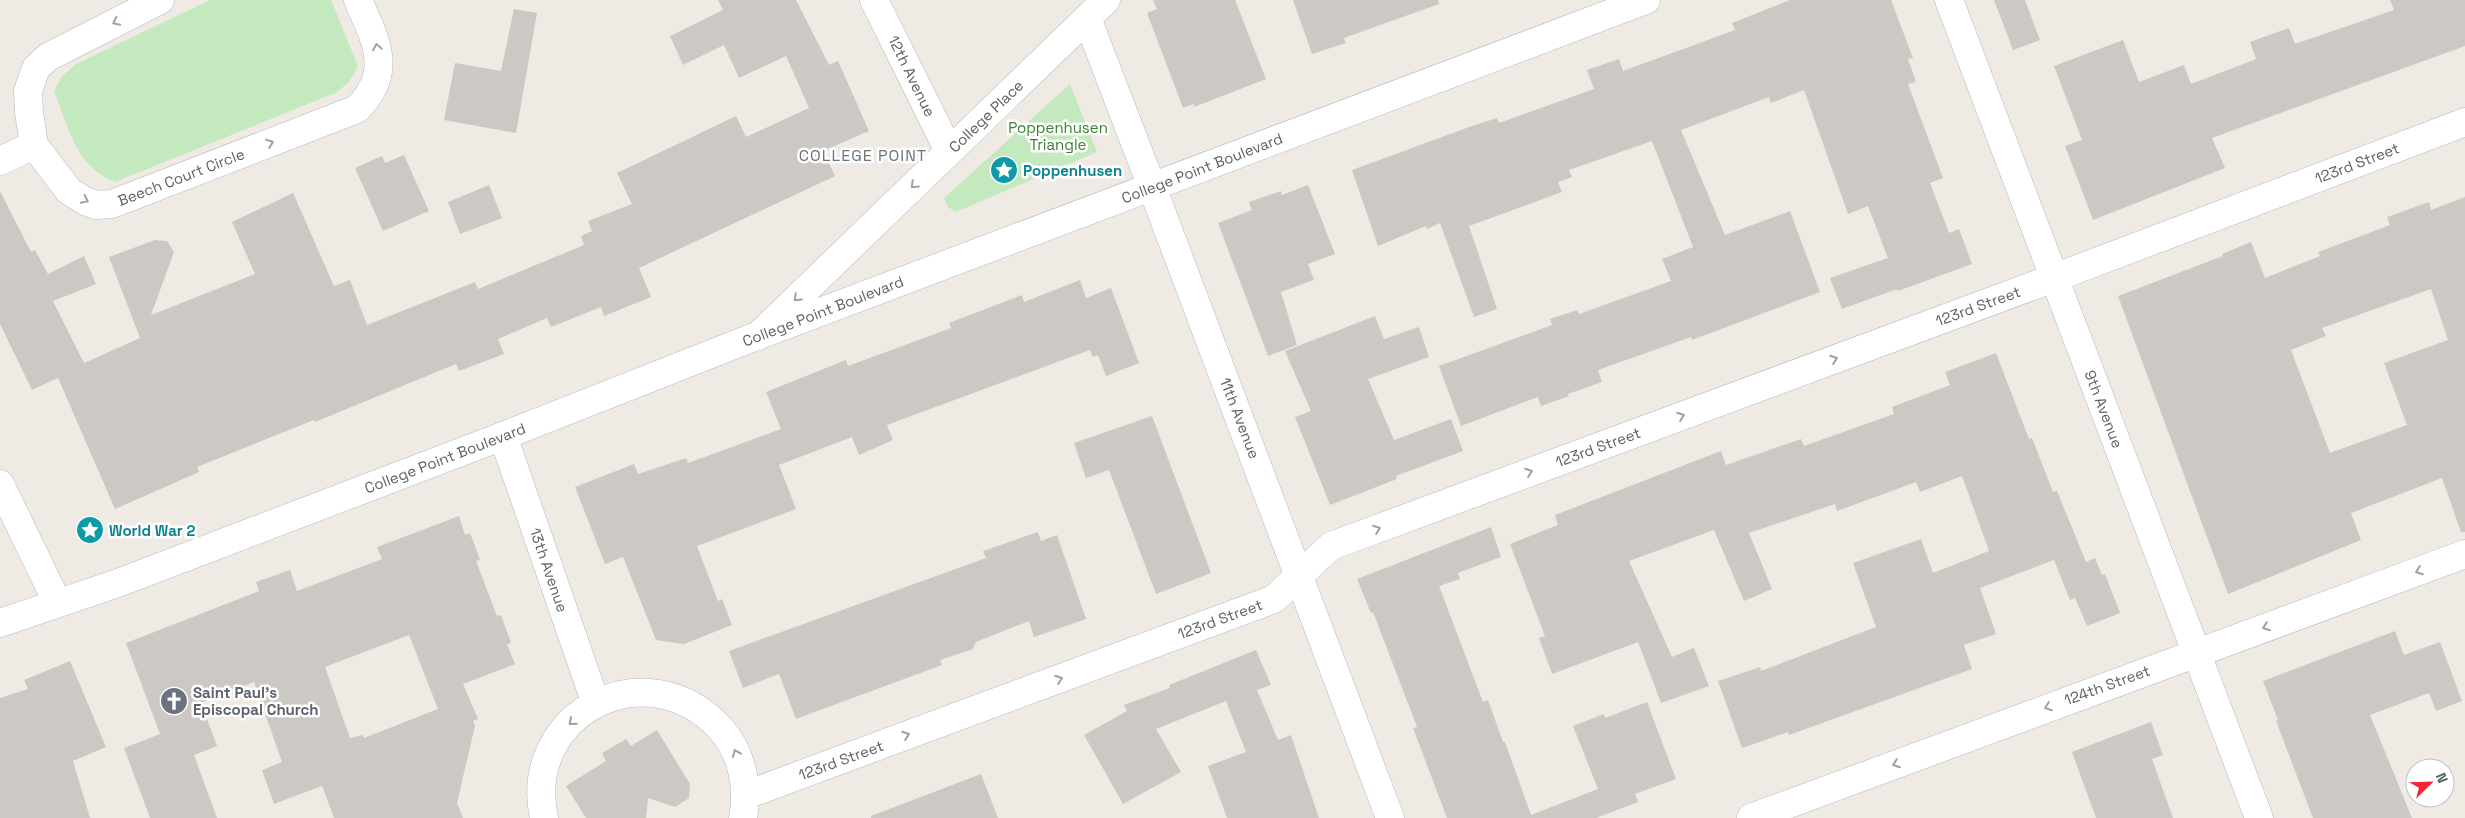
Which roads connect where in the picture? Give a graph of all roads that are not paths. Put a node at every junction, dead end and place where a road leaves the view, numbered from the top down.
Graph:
1 (160, 0) edge
2 (358, 0) edge
3 (874, 0) edge
4 (1646, 0) edge
5 (1949, 0) edge
6 (1096, 9) edge
7 (2465, 122) edge
8 (34, 145) junction
9 (949, 151) junction
10 (0, 161) edge
11 (1152, 187) junction
12 (2054, 278) junction
13 (758, 336) junction
14 (503, 436) junction
15 (0, 484) edge
16 (2465, 554) edge
17 (1300, 575) junction
18 (58, 602) junction
19 (0, 622) edge
20 (2197, 652) junction
21 (596, 704) junction
22 (744, 806) edge
23 (544, 818) edge
24 (1390, 818) edge
25 (1750, 818) edge
26 (2259, 818) edge

1 -> 8 street, Beech Court Circle
8 -> 2 street, Beech Court Circle
3 - 9 street, 12th Avenue
4 - 11 street, College Point Boulevard
5 - 12 street, 9th Avenue
6 - 9 street, College Place
6 - 11 street, 11th Avenue
7 - 12 street, 123rd Street
8 - 10 street
9 -> 13 street, College Place
11 - 13 street, College Point Boulevard
11 - 17 street, 11th Avenue
17 -> 12 street, 123rd Street
12 - 20 street, 9th Avenue
13 - 14 street, College Point Boulevard
14 - 18 street, College Point Boulevard
14 - 21 street, 13th Avenue
15 - 18 street
16 -> 20 street, 124th Street
22 -> 17 street, 123rd Street
17 - 24 street, 11th Avenue
18 - 19 street, College Point Boulevard
20 -> 25 street, 124th Street
20 - 26 street, 9th Avenue
22 -> 21 street
21 -> 23 street

